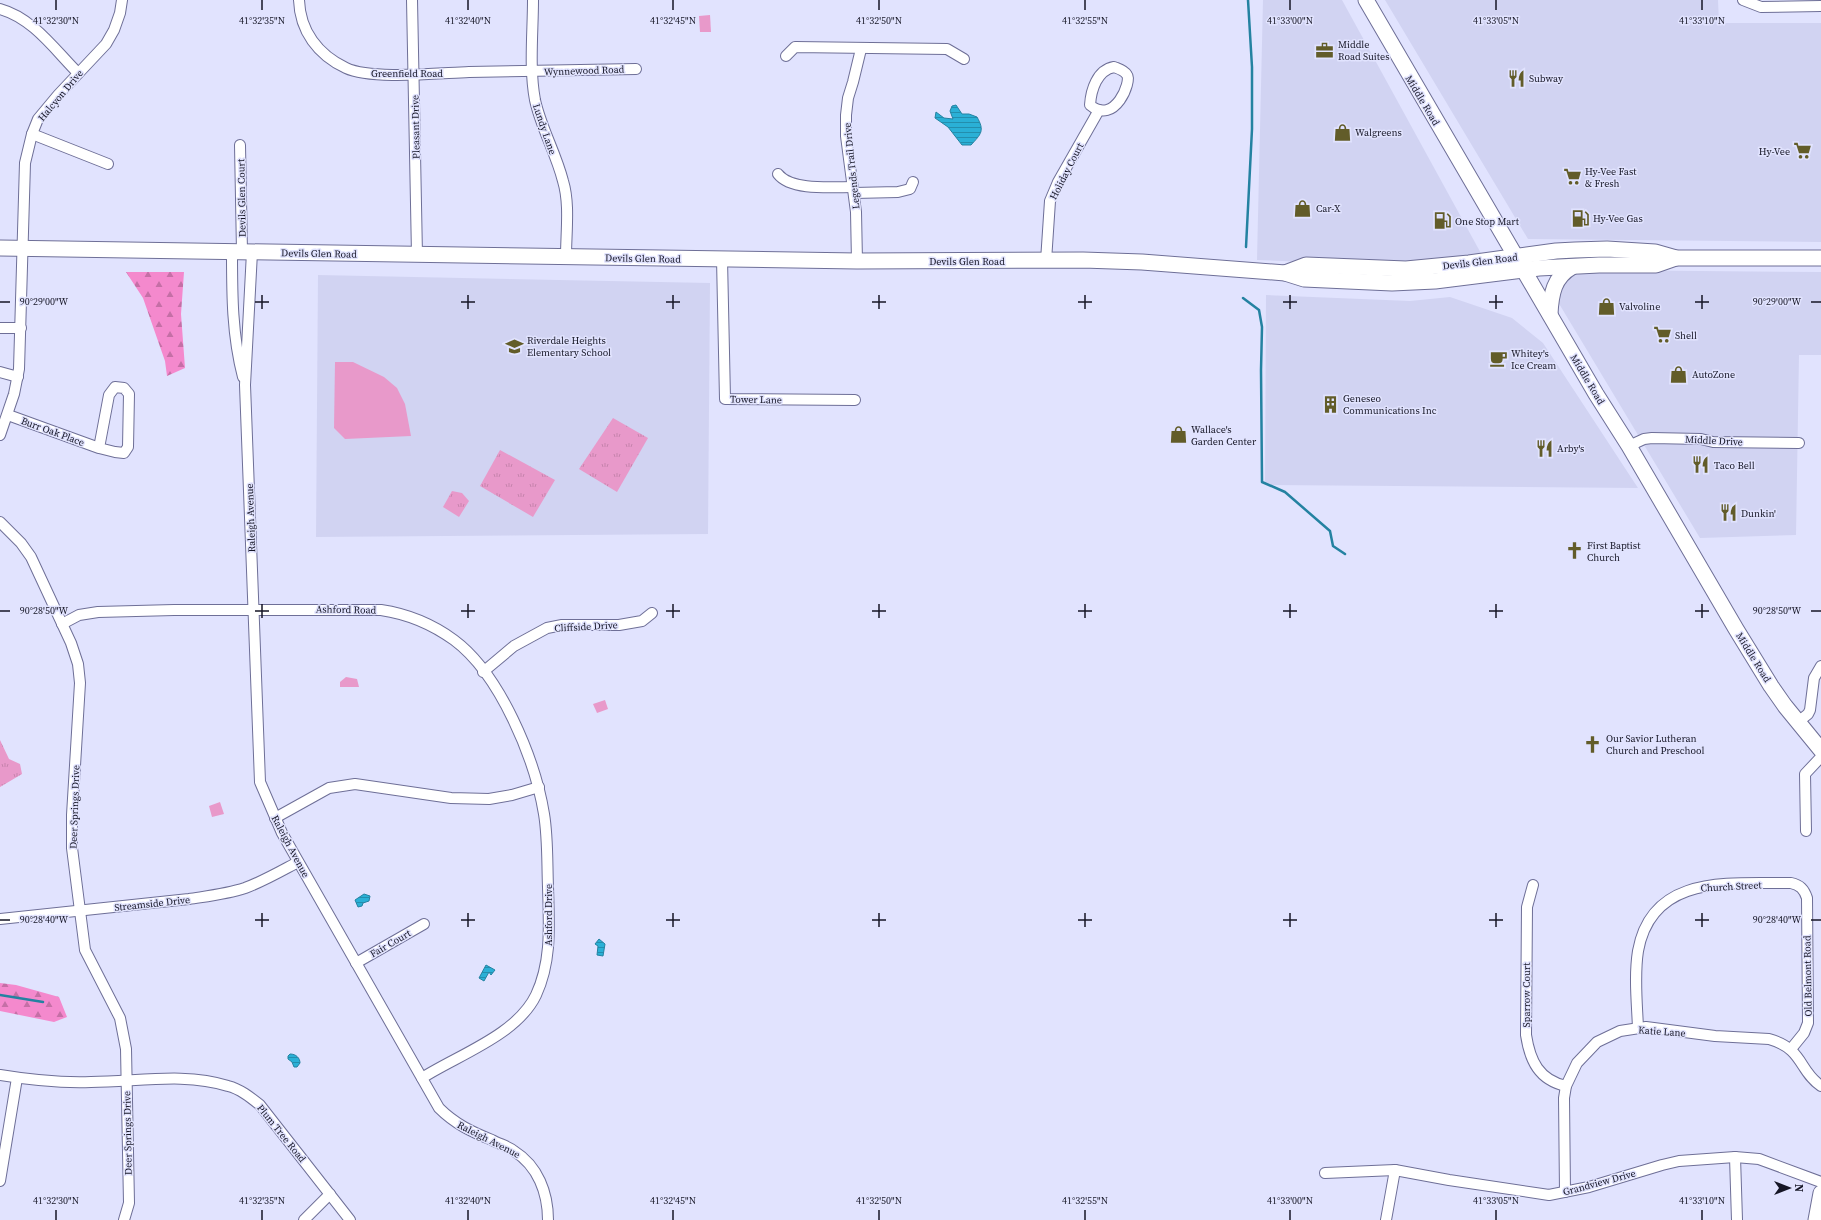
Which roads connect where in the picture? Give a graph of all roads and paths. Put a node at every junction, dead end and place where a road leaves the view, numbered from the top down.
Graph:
1 (122, 0) edge
2 (299, 0) edge
3 (412, 0) edge
4 (533, 0) edge
5 (1366, 0) edge
6 (1743, 0) edge
7 (1821, 6) edge
8 (0, 9) edge
9 (860, 49) junction
10 (786, 56) dead end
11 (964, 59) dead end
12 (636, 69) dead end
13 (533, 72) junction
14 (78, 73) junction
15 (414, 74) junction
16 (1099, 110) junction
17 (32, 134) junction
18 (240, 145) dead end
19 (108, 164) dead end
20 (778, 174) dead end
21 (913, 182) dead end
22 (853, 190) junction
23 (0, 248) edge
24 (23, 248) junction
25 (242, 252) junction
26 (417, 255) junction
27 (566, 257) junction
28 (1516, 257) junction
29 (1676, 258) junction
30 (1821, 258) edge
31 (722, 259) junction
32 (857, 261) junction
33 (1046, 261) junction
34 (1572, 267) junction
35 (1524, 270) junction
36 (1285, 273) junction
37 (1550, 314) junction
38 (0, 328) edge
39 (20, 328) junction
40 (0, 372) edge
41 (18, 377) junction
42 (245, 385) junction
43 (856, 400) dead end
44 (8, 415) junction
45 (0, 435) edge
46 (1800, 443) dead end
47 (1630, 446) junction
48 (99, 448) junction
49 (0, 522) edge
50 (254, 611) junction
51 (652, 613) dead end
52 (62, 624) junction
53 (1821, 666) edge
54 (483, 672) junction
55 (1798, 722) junction
56 (1821, 750) edge
57 (1821, 757) edge
58 (539, 787) junction
59 (275, 818) junction
60 (1806, 831) dead end
61 (298, 862) junction
62 (1533, 885) dead end
63 (1807, 898) joint
64 (79, 910) junction
65 (0, 919) edge
66 (424, 924) dead end
67 (356, 963) junction
68 (1638, 1028) junction
69 (1791, 1049) junction
70 (0, 1075) edge
71 (17, 1078) junction
72 (422, 1078) junction
73 (126, 1081) junction
74 (1566, 1086) junction
75 (1821, 1086) edge
76 (1736, 1157) junction
77 (1395, 1170) junction
78 (1325, 1173) dead end
79 (0, 1181) edge
80 (1821, 1182) edge
81 (1565, 1192) junction
82 (1821, 1193) edge
83 (330, 1194) junction
84 (124, 1220) edge
85 (304, 1220) edge
86 (350, 1220) edge
87 (548, 1220) edge
88 (1386, 1220) edge
89 (1737, 1220) edge
90 (1816, 1220) edge

1 - 14 street, Halcyon Drive
2 - 15 street, Greenfield Road
3 - 15 street, Pleasant Drive
4 - 13 street, Lundy Lane
5 - 28 main road, Middle Road
6 - 7 street
8 - 14 street
9 - 10 street
9 - 11 street
9 - 22 street, Legends Trail Drive
12 - 13 street, Wynnewood Road
13 - 15 street, Greenfield Road
13 - 27 street, Lundy Lane
14 - 17 street, Halcyon Drive
15 - 26 street, Pleasant Drive
16 - 16 street
16 - 33 street, Holiday Court
17 - 19 street
17 - 24 street, Halcyon Drive
18 - 25 street, Devils Glen Court
20 - 22 street
21 - 22 street
22 - 32 street, Legends Trail Drive
23 - 24 main road, Devils Glen Road
24 - 25 main road, Devils Glen Road
24 - 39 street, Halcyon Drive
25 - 26 main road, Devils Glen Road
25 - 42 street, Raleigh Avenue
25 - 42 street, Raleigh Avenue
26 - 27 main road, Devils Glen Road
27 - 31 main road, Devils Glen Road
28 - 29 main road, Devils Glen Road
28 - 35 main road, Middle Road
28 - 36 main road, Devils Glen Road
29 - 30 main road, Devils Glen Road
29 - 34 main road, Devils Glen Road
31 - 32 main road, Devils Glen Road
31 - 43 street, Tower Lane
32 - 33 main road, Devils Glen Road
33 - 36 main road, Devils Glen Road
34 - 35 main road, Devils Glen Road
34 - 37 main road
35 - 36 main road, Devils Glen Road
35 - 37 main road, Middle Road
37 - 47 main road, Middle Road
38 - 39 street
39 - 41 street, Halcyon Drive
40 - 41 street
41 - 44 street, Halcyon Drive
42 - 50 street, Raleigh Avenue
44 - 45 street, Halcyon Drive
44 - 48 street, Burr Oak Place
46 - 47 street, Middle Drive
47 - 55 main road, Middle Road
48 - 48 street, Burr Oak Place
49 - 52 street, Deer Springs Drive
50 - 52 street, Ashford Road
50 - 54 street, Ashford Road
50 - 59 street, Raleigh Avenue
51 - 54 street, Cliffside Drive
52 - 64 street, Deer Springs Drive
53 - 55 street
54 - 58 street, Ashford Road
55 - 56 main road, Middle Road
57 - 60 street
58 - 59 street
58 - 72 street, Ashford Drive
59 - 61 street, Raleigh Avenue
61 - 64 street, Streamside Drive
61 - 67 street, Raleigh Avenue
62 - 74 street, Sparrow Court
63 - 68 street, Church Street
63 - 69 street, Old Belmont Road
64 - 65 street, Streamside Drive
64 - 73 street, Deer Springs Drive
66 - 67 street, Fair Court
67 - 72 street, Raleigh Avenue
68 - 69 street, Katie Lane
68 - 74 street, Katie Lane
69 - 75 street, Katie Lane
70 - 71 street, Plum Tree Road
71 - 73 street, Plum Tree Road
71 - 79 street
72 - 87 street, Raleigh Avenue
73 - 83 street, Plum Tree Road
73 - 84 street, Deer Springs Drive
74 - 81 street, Katie Lane
76 - 80 street, Grandview Drive
76 - 81 street, Grandview Drive
76 - 89 street
77 - 78 street, Grandview Drive
77 - 81 street, Grandview Drive
77 - 88 street
82 - 90 main road
83 - 85 street
83 - 86 street, Plum Tree Road

